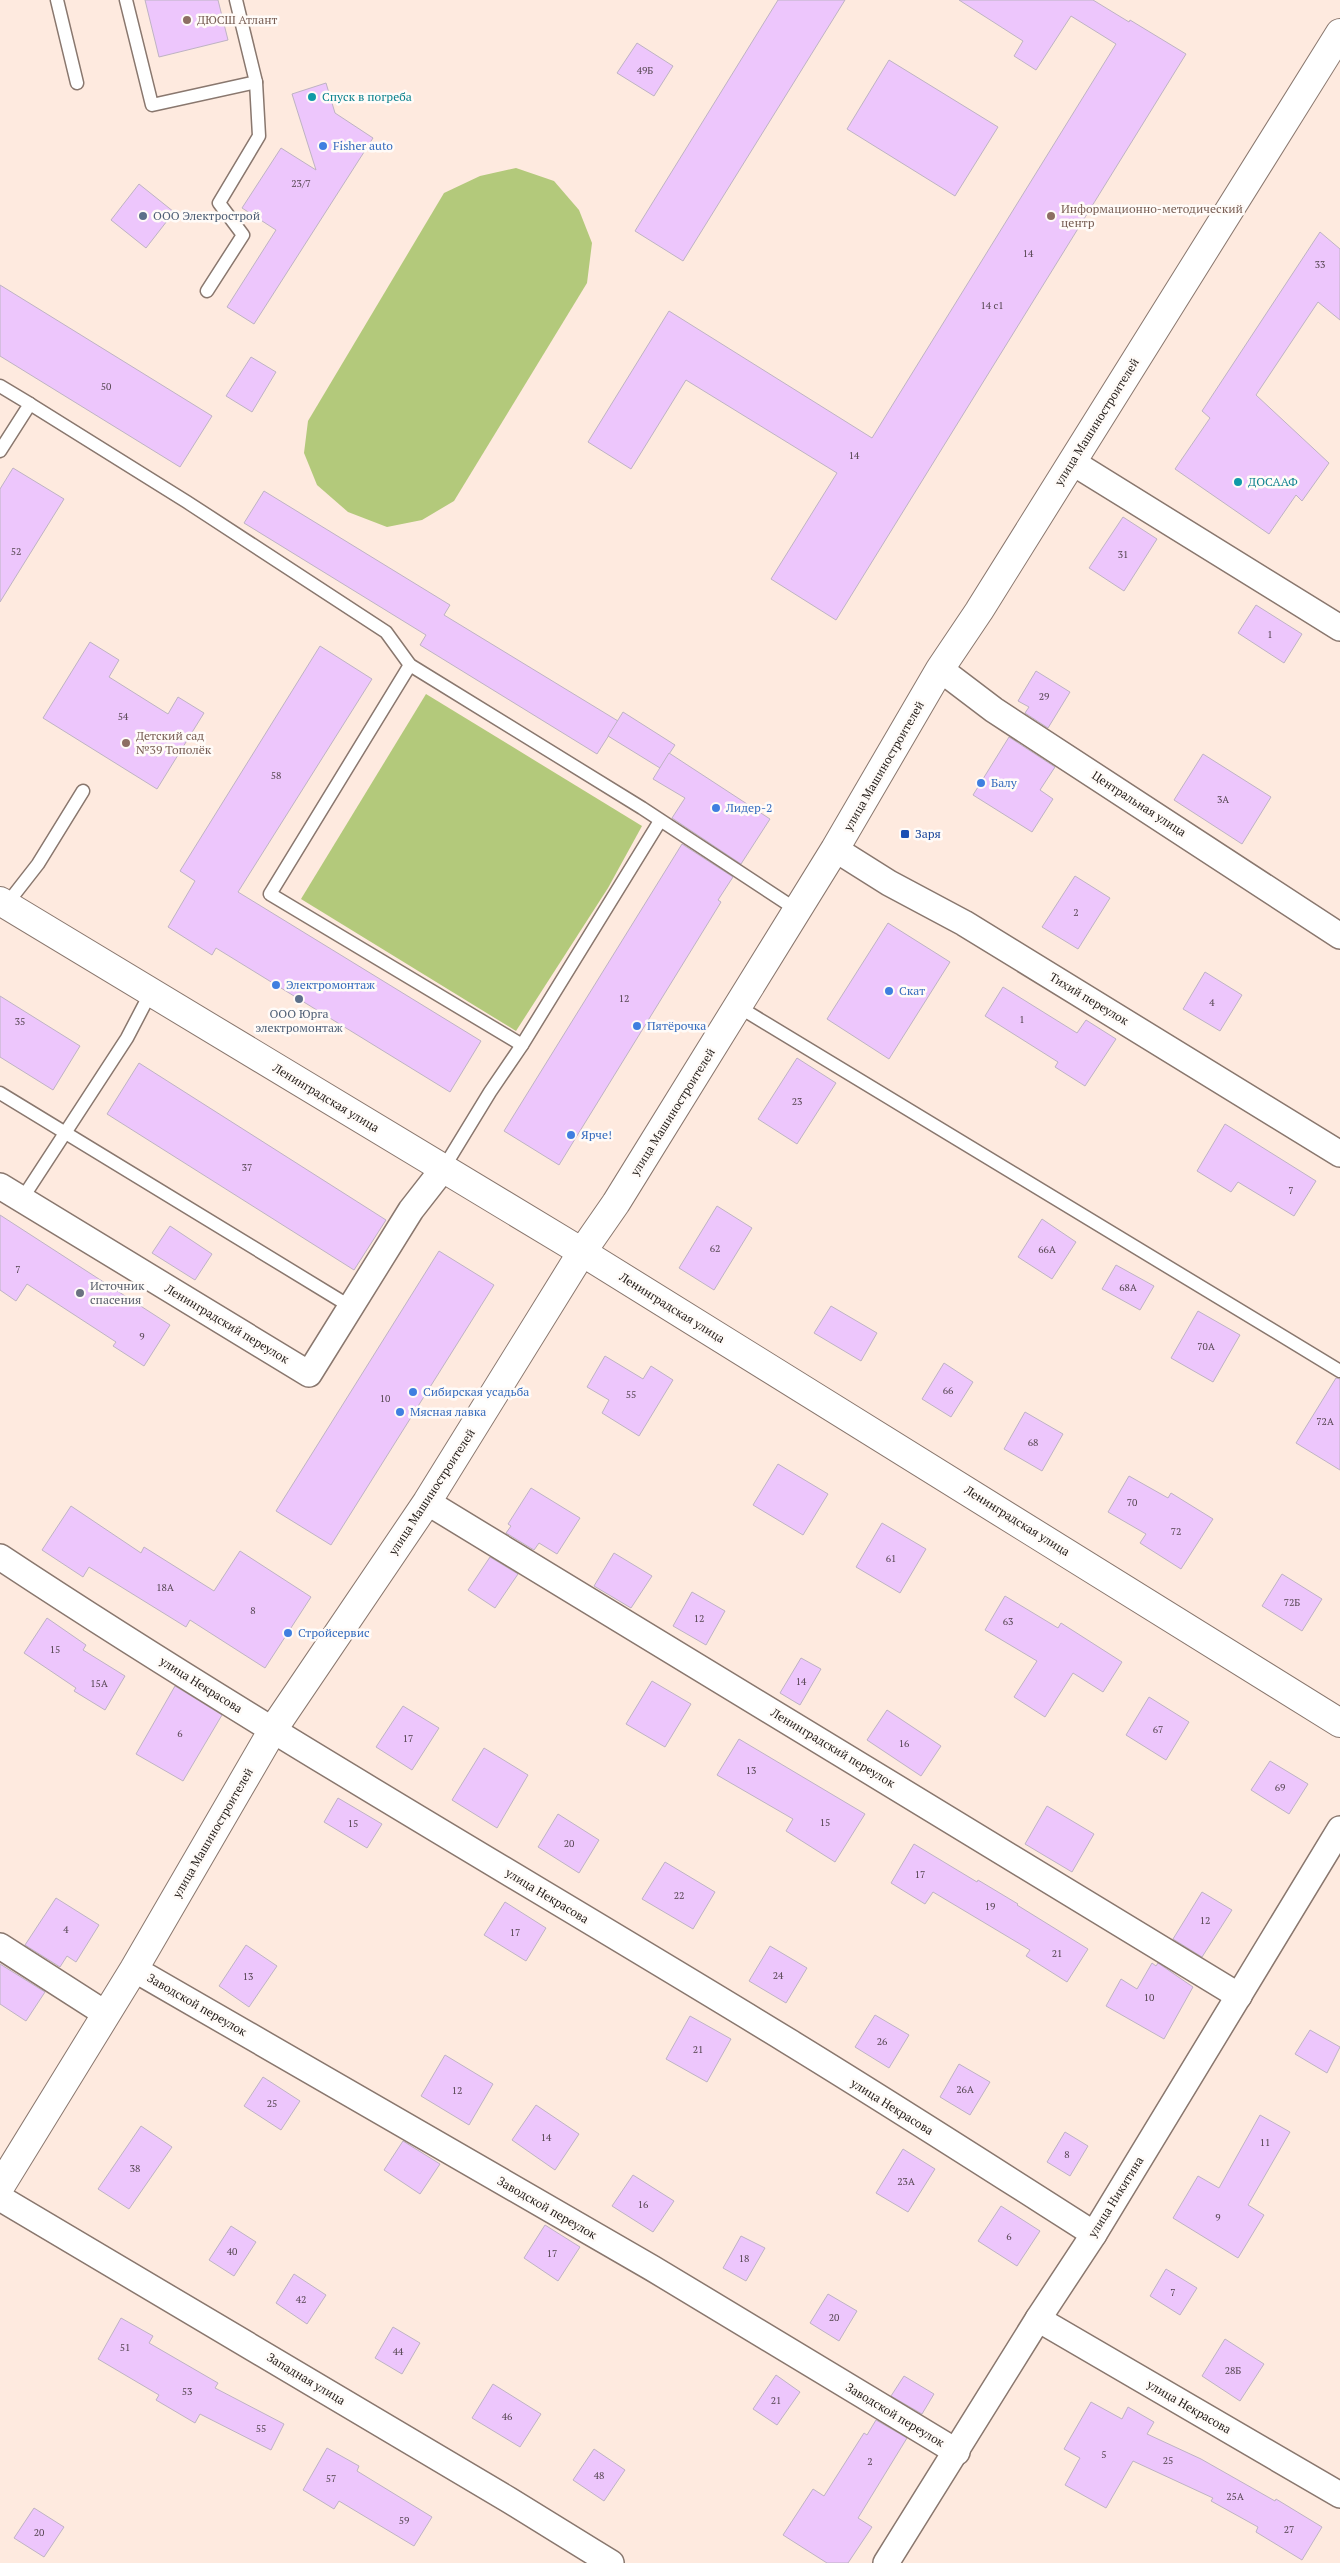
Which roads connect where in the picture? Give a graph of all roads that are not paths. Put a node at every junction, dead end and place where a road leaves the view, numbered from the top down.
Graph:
1 (56, 0) edge
2 (126, 0) edge
3 (236, 0) edge
4 (1340, 33) edge
5 (256, 82) junction
6 (77, 83) dead end
7 (208, 291) dead end
8 (0, 386) edge
9 (30, 404) junction
10 (0, 451) edge
11 (1072, 462) junction
12 (1340, 628) edge
13 (410, 665) junction
14 (940, 669) junction
15 (82, 791) dead end
16 (660, 821) junction
17 (835, 850) junction
18 (3, 903) edge
19 (797, 910) junction
20 (1340, 936) edge
21 (151, 992) junction
22 (739, 1008) junction
23 (522, 1045) junction
24 (0, 1093) edge
25 (67, 1134) junction
26 (1340, 1154) edge
27 (443, 1169) junction
28 (0, 1186) edge
29 (22, 1200) junction
30 (582, 1252) junction
31 (352, 1307) junction
32 (1340, 1371) edge
33 (427, 1502) junction
34 (0, 1557) edge
35 (1340, 1723) edge
36 (274, 1728) junction
37 (1340, 1829) edge
38 (0, 1946) edge
39 (134, 1969) junction
40 (1239, 1996) junction
41 (106, 2014) junction
42 (0, 2187) edge
43 (0, 2198) edge
44 (1094, 2234) junction
45 (1038, 2319) junction
46 (957, 2452) junction
47 (1340, 2496) edge
48 (611, 2563) edge
49 (886, 2563) edge

1 - 6 lane
2 - 5 lane
3 - 5 lane
4 - 11 street, улица Машиностроителей
5 - 7 lane
8 - 9 lane
9 - 10 lane
9 - 13 lane
11 - 12 street
11 - 14 street, улица Машиностроителей
13 - 16 lane
13 - 23 lane
14 - 17 street, улица Машиностроителей
14 - 20 street, Центральная улица
15 - 18 lane
16 - 19 lane
16 - 23 lane
17 - 19 street, улица Машиностроителей
17 - 26 street, Тихий переулок
18 - 21 street, Ленинградская улица
19 - 22 street, улица Машиностроителей
21 - 25 lane
21 - 27 street, Ленинградская улица
22 - 30 street, улица Машиностроителей
22 - 32 lane
23 - 27 lane
24 - 25 lane
25 - 29 lane
25 - 31 lane
27 - 30 street, Ленинградская улица
27 - 31 street
28 - 29 street, Ленинградский переулок
29 - 31 street, Ленинградский переулок
30 - 33 street, улица Машиностроителей
30 - 35 street, Ленинградская улица
33 - 36 street, улица Машиностроителей
33 - 40 street, Ленинградский переулок
34 - 36 street, улица Некрасова
36 - 39 street, улица Машиностроителей
36 - 44 street, улица Некрасова
37 - 40 street, улица Никитина
38 - 41 street
39 - 41 street, улица Машиностроителей
39 - 46 street, Заводской переулок
40 - 44 street, улица Никитина
41 - 42 street, улица Машиностроителей
43 - 48 street, Западная улица
44 - 45 street, улица Никитина
45 - 46 street, улица Никитина
45 - 47 street, улица Некрасова
46 - 49 street, улица Никитина

